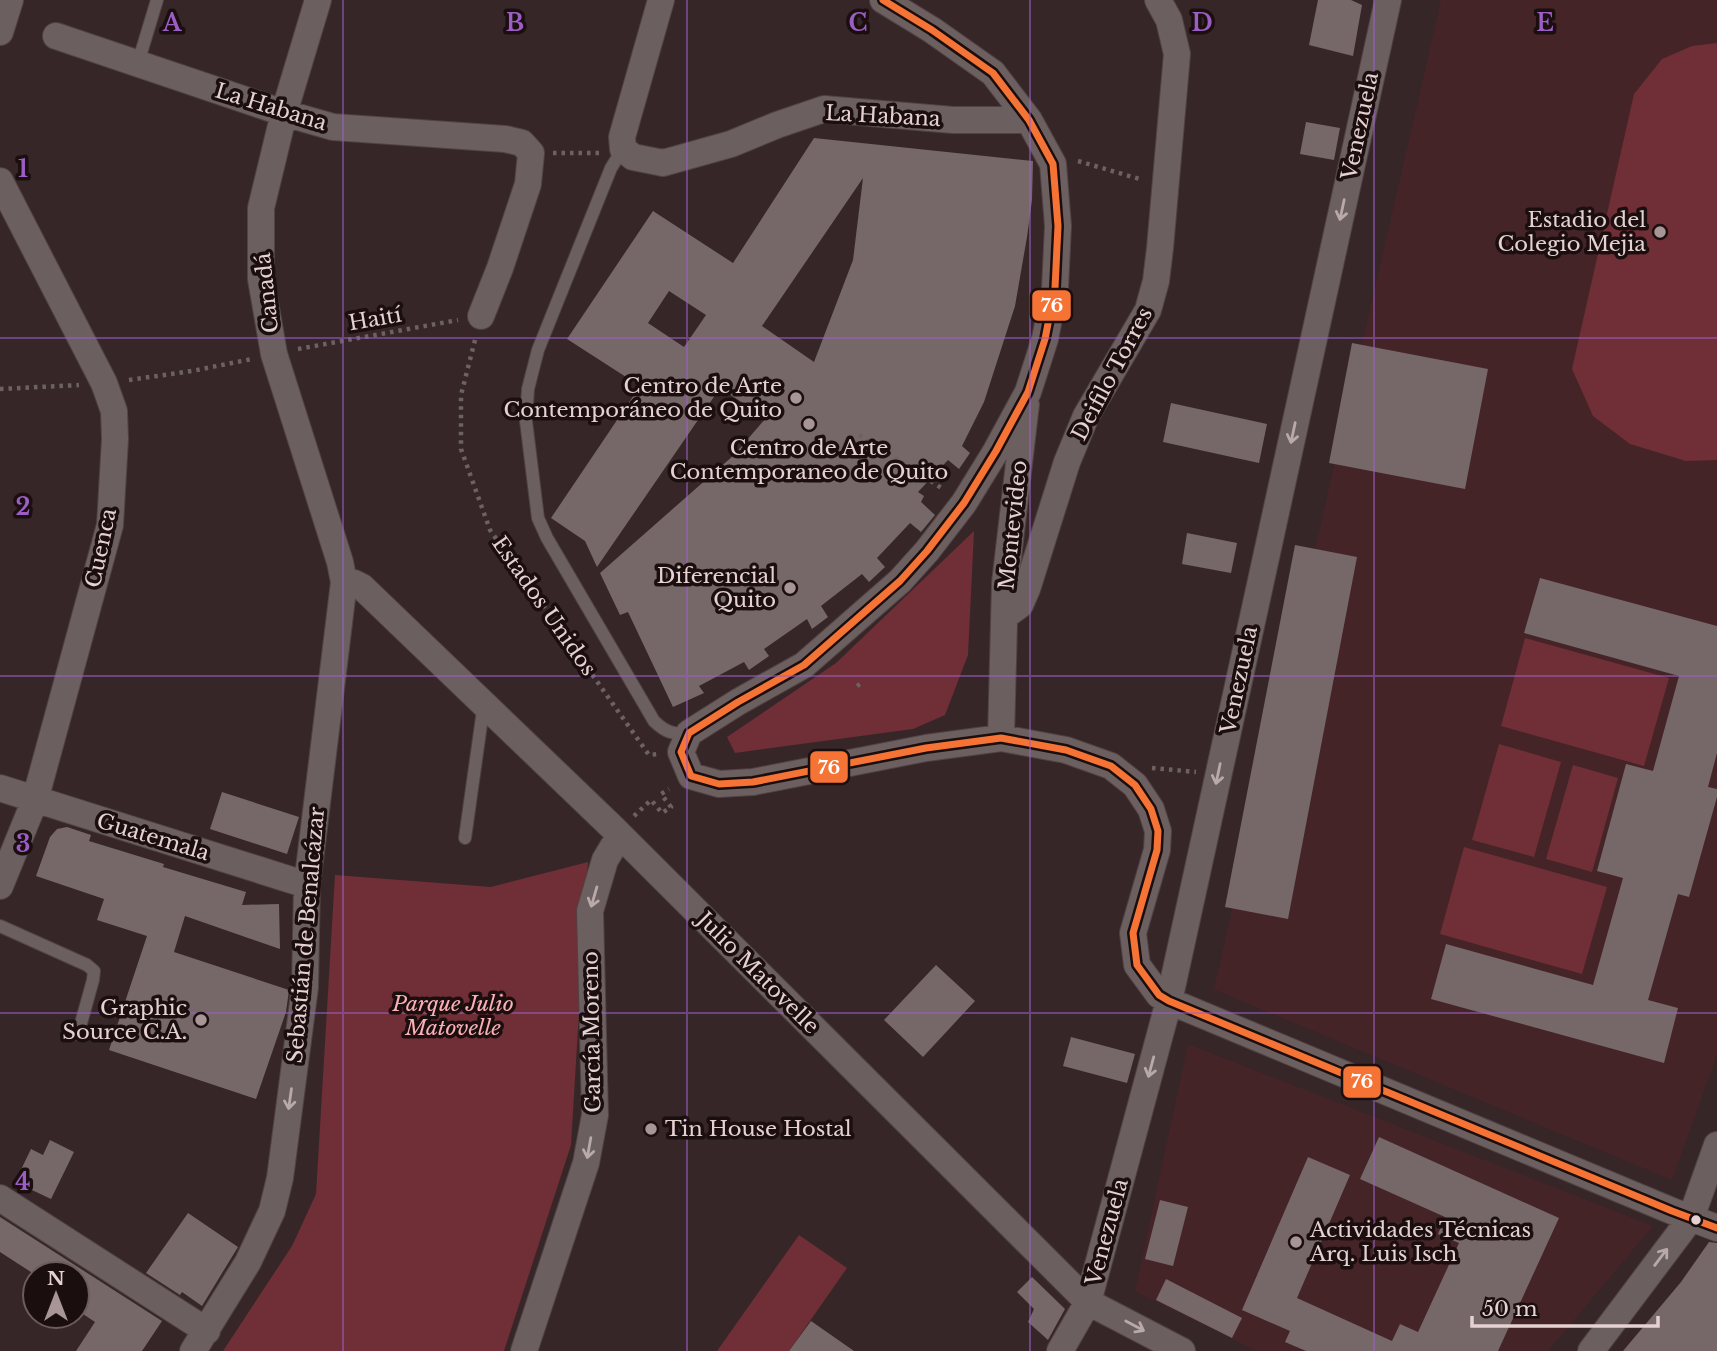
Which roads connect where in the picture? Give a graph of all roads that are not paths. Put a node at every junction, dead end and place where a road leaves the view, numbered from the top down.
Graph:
1 (10, 0) edge
2 (157, 0) edge
3 (317, 0) edge
4 (661, 0) edge
5 (883, 0) edge
6 (1158, 0) edge
7 (1388, 0) edge
8 (0, 32) edge
9 (56, 36) dead end
10 (138, 63) junction
11 (284, 113) junction
12 (1029, 120) junction
13 (615, 151) junction
14 (0, 181) edge
15 (476, 322) road end
16 (1028, 392) junction
17 (344, 582) junction
18 (1005, 616) junction
19 (484, 703) junction
20 (1000, 738) junction
21 (687, 754) junction
22 (0, 789) edge
23 (35, 800) junction
24 (620, 835) junction
25 (465, 838) dead end
26 (307, 885) junction
27 (0, 886) edge
28 (0, 926) edge
29 (1169, 1001) junction
30 (78, 1034) dead end
31 (1717, 1145) edge
32 (0, 1198) edge
33 (1691, 1219) junction
34 (1717, 1228) edge
35 (1088, 1302) junction
36 (200, 1341) edge
37 (524, 1351) edge
38 (1060, 1351) edge
39 (1182, 1351) edge
40 (1591, 1351) edge

1 - 8 street
2 - 10 lane
3 - 11 street, Canadá
4 - 13 street
5 - 12 street, Montevideo
6 - 18 street, Deifilo Torres
7 -> 29 street, Venezuela
9 - 10 street, La Habana
10 - 11 street, La Habana
11 - 15 street, La Habana
11 - 17 street, Canadá
12 - 13 street, La Habana
12 - 16 street, Montevideo
13 - 21 lane
14 - 23 street, Cuenca
16 - 18 street, Montevideo
16 - 21 street, Montevideo
17 - 19 street, Julio Matovelle
17 - 26 street, Sebastián de Benalcázar
18 - 20 street
19 - 24 street, Julio Matovelle
19 - 25 lane
20 - 21 street
20 - 29 street
22 - 23 street, Guatemala
23 - 26 street, Guatemala
23 - 27 street, Cuenca
24 - 35 street, Julio Matovelle
24 -> 37 street, García Moreno
26 -> 36 street, Sebastián de Benalcázar
28 - 30 lane
29 - 33 street
29 -> 35 street, Venezuela
31 - 33 street
32 - 36 street
33 - 34 street
40 -> 33 street
35 - 38 street, Venezuela
35 -> 39 street, Julio Matovelle

